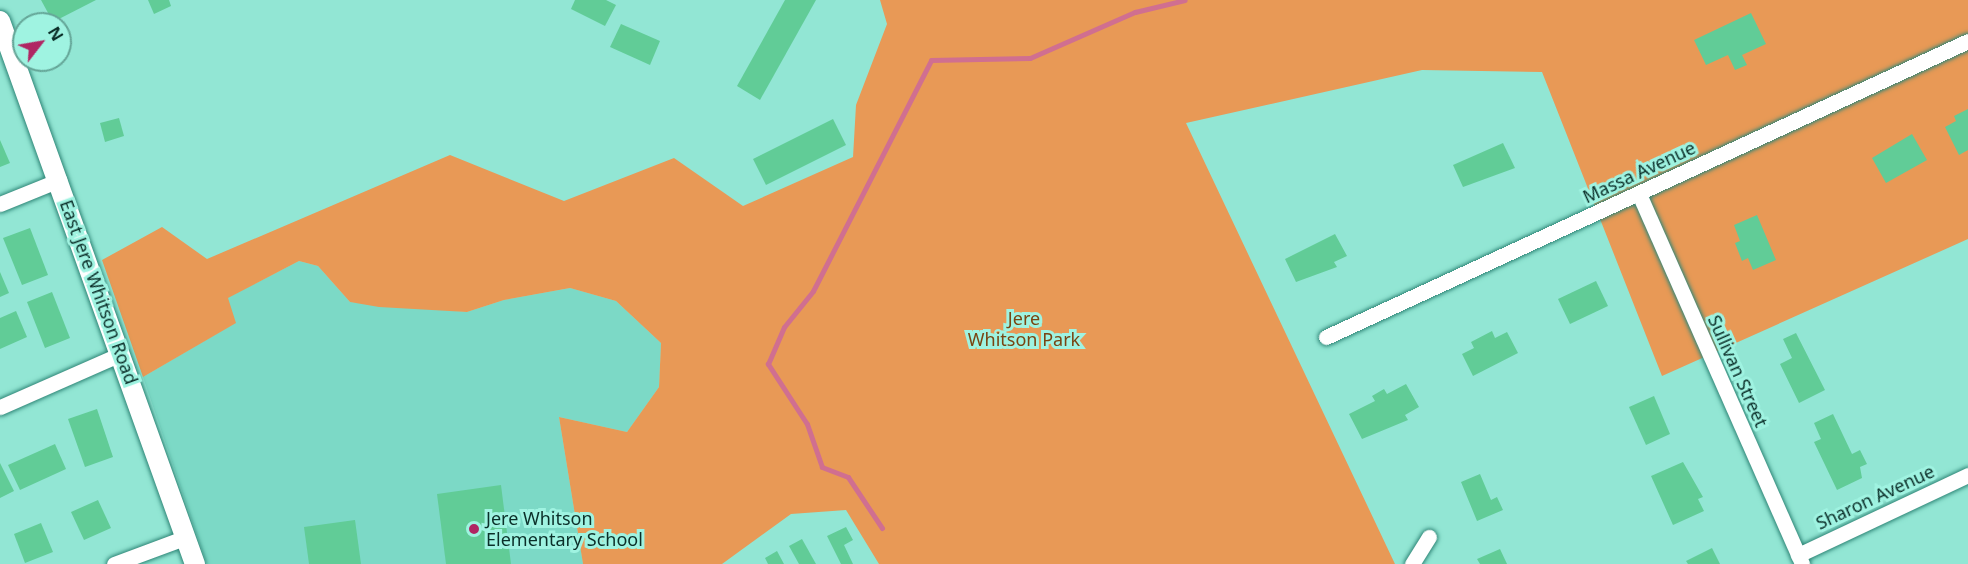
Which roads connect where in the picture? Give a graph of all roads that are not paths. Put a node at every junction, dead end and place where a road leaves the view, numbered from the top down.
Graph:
1 (0, 21) edge
2 (1968, 41) edge
3 (59, 180) junction
4 (1639, 194) junction
5 (0, 204) edge
6 (1326, 337) dead end
7 (122, 354) junction
8 (0, 407) edge
9 (1968, 475) edge
10 (1429, 537) dead end
11 (184, 538) junction
12 (1800, 560) edge
13 (114, 564) edge
14 (195, 564) edge
15 (1412, 564) edge

1 - 3 street, East Jere Whitson Road
2 - 4 street, Massa Avenue
3 - 5 street
3 - 7 street, East Jere Whitson Road
4 - 6 street, Massa Avenue
4 - 12 street, Sullivan Street
7 - 8 street
7 - 11 street, East Jere Whitson Road
9 - 12 street, Sharon Avenue
10 - 15 street
11 - 13 street
11 - 14 street, East Jere Whitson Road

